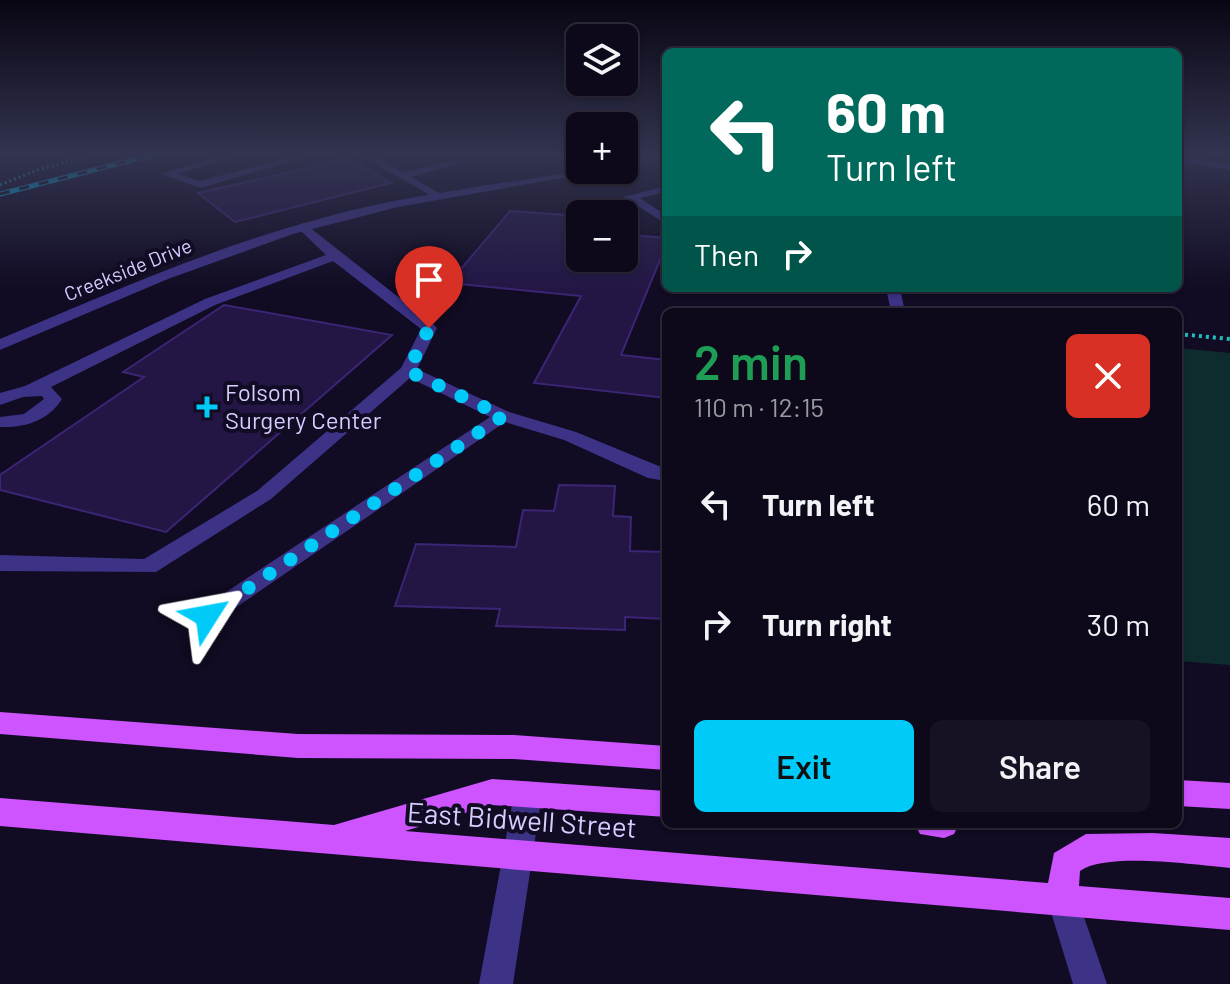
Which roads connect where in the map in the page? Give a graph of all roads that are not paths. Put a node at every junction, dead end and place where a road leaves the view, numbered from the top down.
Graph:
1 (420, 200) edge
2 (635, 200) edge
3 (662, 217) edge
4 (304, 227) junction
5 (335, 256) junction
6 (0, 345) edge
7 (408, 371) junction
8 (29, 391) junction
9 (1, 398) edge
10 (503, 416) junction
11 (0, 422) edge
12 (662, 475) edge
13 (0, 563) edge
14 (207, 616) dead end
15 (0, 723) edge
16 (662, 758) edge
17 (1182, 793) edge
18 (528, 794) junction
19 (1230, 796) edge
20 (662, 804) edge
21 (0, 812) edge
22 (330, 840) junction
23 (517, 853) junction
24 (1230, 853) edge
25 (1063, 899) junction
26 (1230, 914) edge
27 (496, 984) edge
28 (1090, 984) edge

1 - 4 street, Creekside Drive
2 - 3 street
4 - 5 street
4 - 6 street, Creekside Drive
5 - 7 street
5 - 8 street
7 - 10 street
7 - 13 street
8 - 9 street
8 - 11 street
10 - 12 street
10 - 14 street
15 - 16 main road
17 - 19 main road
18 - 20 main road
18 - 22 main road
18 - 23 street
21 - 22 main road, East Bidwell Street
22 - 23 main road, East Bidwell Street
23 - 25 main road, East Bidwell Street
23 - 27 street
24 - 25 main road
25 - 26 main road, East Bidwell Street
25 - 28 street

